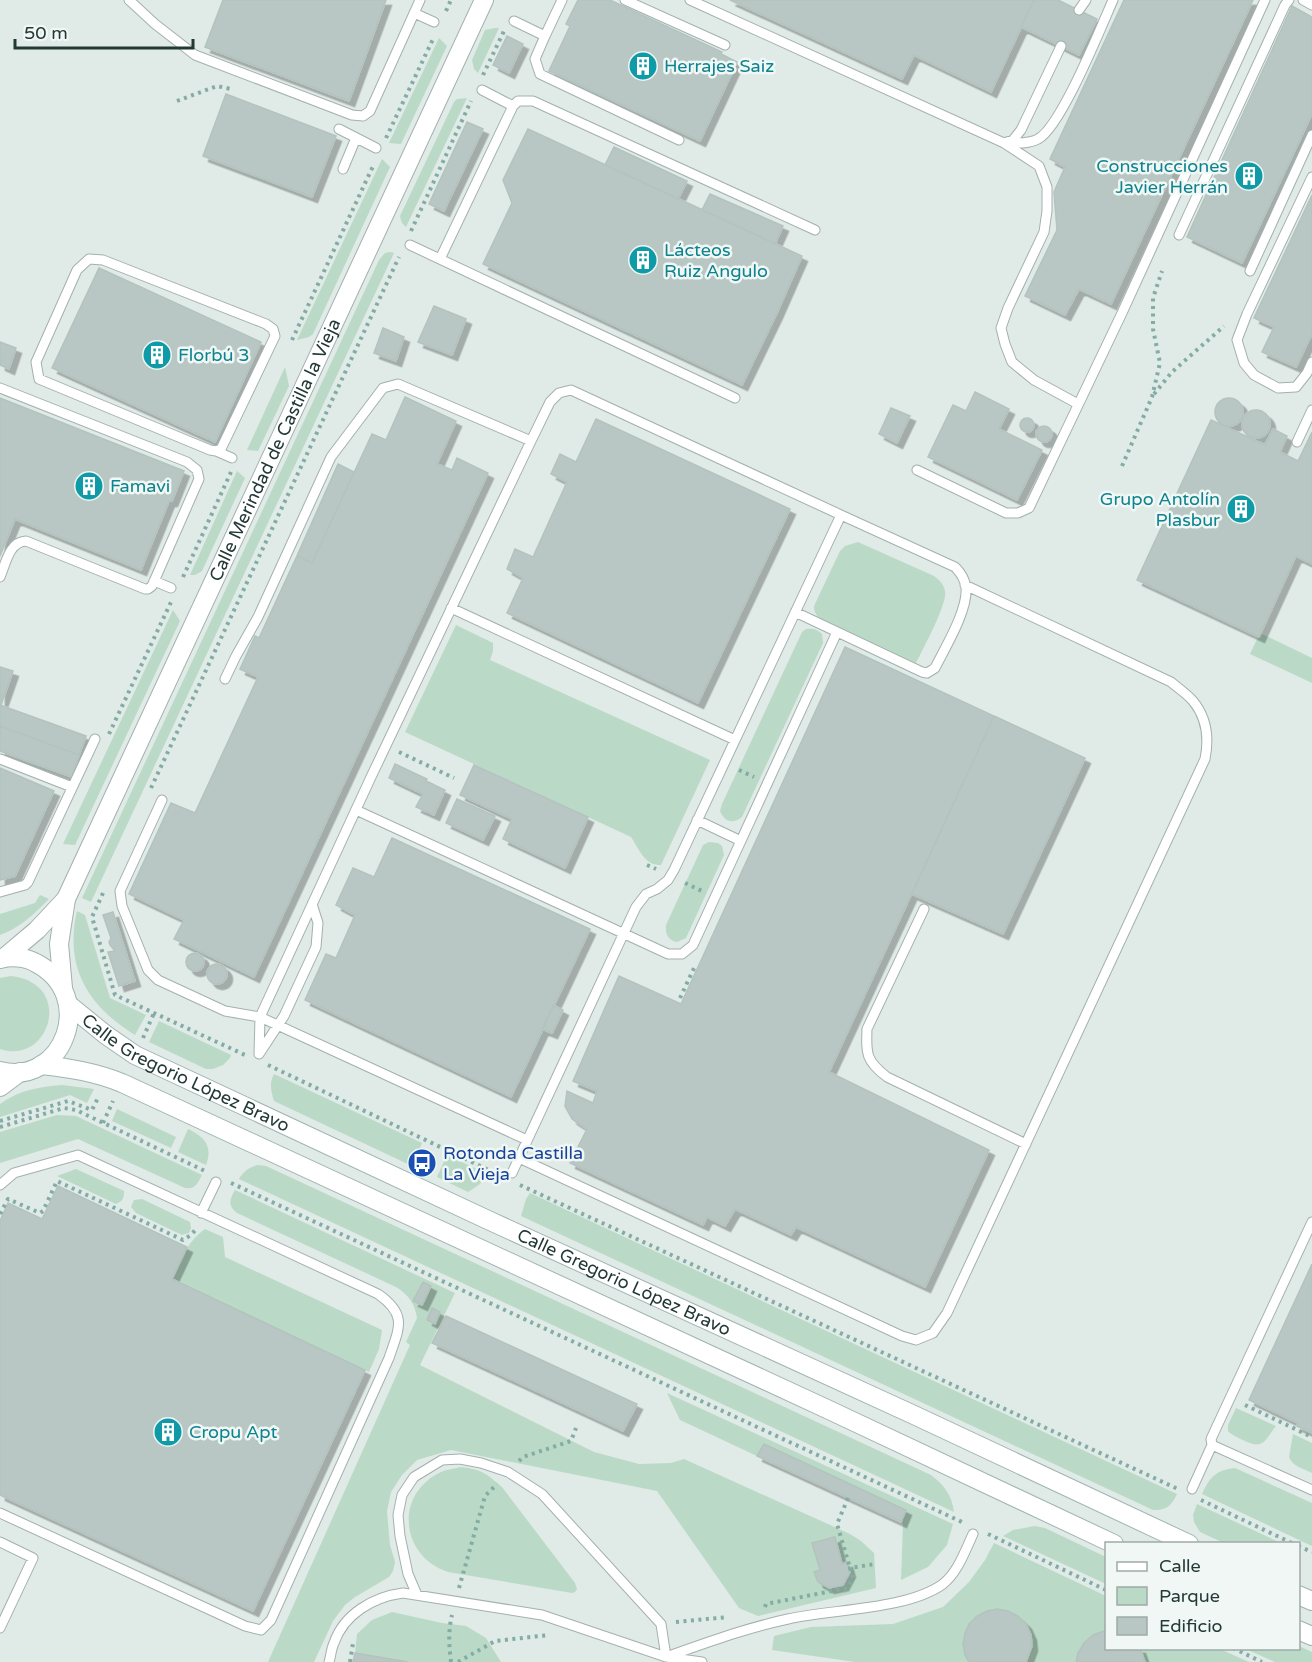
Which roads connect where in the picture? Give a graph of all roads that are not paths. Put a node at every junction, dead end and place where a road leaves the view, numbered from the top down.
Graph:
1 (129, 0) edge
2 (420, 0) edge
3 (484, 0) edge
4 (562, 0) edge
5 (626, 0) edge
6 (690, 0) edge
7 (1086, 0) edge
8 (1113, 0) edge
9 (1265, 0) edge
10 (1289, 0) edge
11 (1303, 0) edge
12 (1312, 5) edge
13 (1079, 10) dead end
14 (414, 13) junction
15 (514, 21) dead end
16 (434, 22) dead end
17 (545, 36) junction
18 (725, 45) dead end
19 (1061, 46) dead end
20 (478, 92) road end
21 (513, 106) junction
22 (339, 129) dead end
23 (1312, 135) edge
24 (356, 138) junction
25 (679, 140) dead end
26 (1004, 143) junction
27 (376, 148) dead end
28 (343, 169) dead end
29 (1312, 177) edge
30 (815, 230) dead end
31 (1179, 235) road end
32 (410, 245) dead end
33 (440, 259) junction
34 (1250, 271) dead end
35 (271, 346) junction
36 (281, 350) dead end
37 (1312, 362) edge
38 (0, 388) edge
39 (735, 398) dead end
40 (1078, 404) junction
41 (1312, 410) edge
42 (531, 441) junction
43 (1297, 442) dead end
44 (216, 451) junction
45 (232, 458) dead end
46 (917, 470) dead end
47 (841, 515) junction
48 (0, 577) edge
49 (154, 581) junction
50 (965, 585) junction
51 (171, 588) dead end
52 (451, 608) junction
53 (795, 612) junction
54 (837, 632) junction
55 (225, 679) dead end
56 (94, 739) dead end
57 (735, 740) junction
58 (0, 759) edge
59 (72, 787) junction
60 (162, 800) dead end
61 (356, 810) junction
62 (698, 820) junction
63 (741, 841) junction
64 (0, 892) edge
65 (66, 900) junction
66 (312, 904) junction
67 (924, 909) dead end
68 (624, 932) junction
69 (2, 958) edge
70 (66, 997) junction
71 (260, 1017) junction
72 (279, 1025) junction
73 (41, 1065) junction
74 (0, 1071) edge
75 (20, 1072) junction
76 (0, 1087) edge
77 (527, 1140) junction
78 (1026, 1144) junction
79 (519, 1158) junction
80 (512, 1173) dead end
81 (216, 1182) dead end
82 (0, 1185) edge
83 (201, 1213) junction
84 (1312, 1222) edge
85 (1212, 1445) junction
86 (1192, 1489) dead end
87 (1312, 1490) edge
88 (0, 1513) edge
89 (973, 1534) dead end
90 (0, 1542) edge
91 (1110, 1542) edge
92 (1185, 1542) edge
93 (417, 1595) junction
94 (0, 1628) edge
95 (666, 1657) junction
96 (329, 1662) edge
97 (702, 1662) edge

1 - 14 lane
2 - 14 lane
3 - 65 main road, Calle Merindad de Castilla la Vieja
4 - 17 lane
5 - 18 lane
6 - 26 lane
7 - 13 lane
8 - 26 lane
9 - 40 lane
10 - 31 lane
11 - 12 lane
14 - 16 lane
15 - 17 lane
17 - 25 lane
19 - 26 lane
20 - 21 lane
21 - 30 lane
21 - 33 lane
22 - 24 lane
23 - 34 lane
24 - 27 lane
24 - 28 lane
26 - 40 lane
29 - 37 lane
32 - 33 lane
33 - 39 lane
35 - 36 lane
35 - 44 lane
35 - 44 lane
38 - 49 lane
40 - 46 lane
41 - 43 lane
42 - 47 lane
42 - 52 lane
42 - 55 lane
44 - 45 lane
47 - 50 lane
47 - 53 lane
48 - 49 lane
49 - 51 lane
50 - 54 lane
50 - 78 lane
52 - 57 lane
52 - 61 lane
53 - 54 lane
53 - 57 lane
54 - 63 lane
56 - 59 lane
57 - 62 lane
58 - 59 lane
59 - 64 lane
60 - 71 lane
61 - 66 lane
61 - 68 lane
62 - 63 lane
62 - 68 lane
63 - 68 lane
65 - 69 main road, Calle Merindad de Castilla la Vieja
65 - 70 main road, Calle Merindad de Castilla la Vieja
66 - 71 lane
66 - 72 lane
67 - 78 lane
68 - 77 lane
69 - 70 main road, Calle Gregorio López Bravo
70 - 73 main road, Calle Merindad de Castilla la Vieja
70 - 92 main road, Calle Gregorio López Bravo
71 - 72 lane
71 - 72 lane
72 - 77 lane
73 - 75 main road
73 - 91 main road, Calle Gregorio López Bravo
74 - 75 main road
75 - 76 main road
77 - 79 lane
78 - 79 lane
79 - 80 lane
81 - 83 lane
82 - 83 lane
83 - 88 lane
84 - 85 lane
85 - 86 lane
85 - 87 lane
89 - 95 lane
90 - 94 lane
93 - 95 lane
93 - 95 lane
93 - 96 lane
95 - 97 lane

